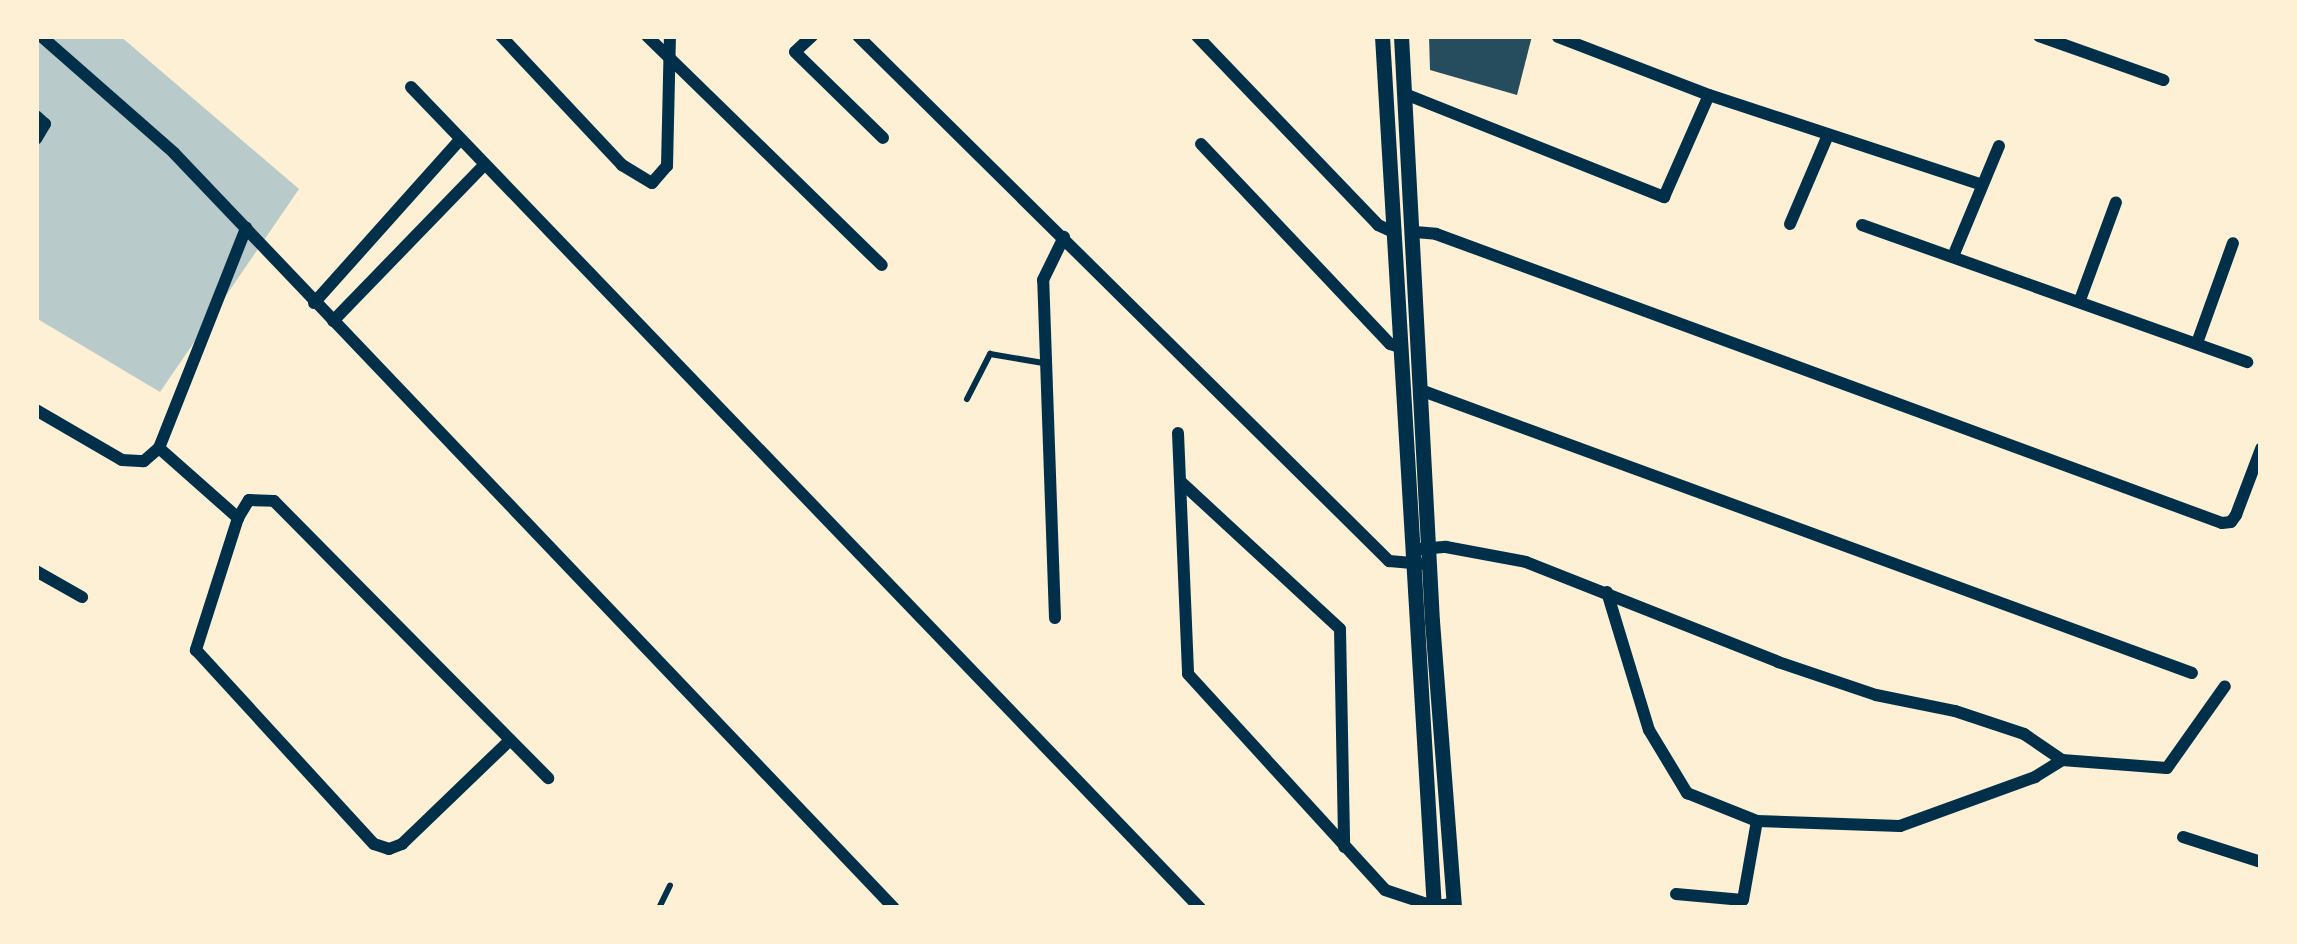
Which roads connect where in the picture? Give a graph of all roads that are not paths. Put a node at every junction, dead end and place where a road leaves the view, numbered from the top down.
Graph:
1 (41, 36) edge
2 (501, 36) edge
3 (647, 36) edge
4 (670, 36) edge
5 (812, 36) edge
6 (858, 36) edge
7 (1197, 36) edge
8 (1382, 36) edge
9 (1401, 36) edge
10 (2039, 36) edge
11 (1558, 37) edge
12 (669, 57) junction
13 (2163, 80) dead end
14 (411, 87) dead end
15 (1405, 94) junction
16 (1709, 94) junction
17 (36, 116) edge
18 (1828, 135) junction
19 (883, 138) dead end
20 (36, 139) edge
21 (459, 141) junction
22 (1201, 144) dead end
23 (1999, 146) dead end
24 (483, 166) junction
25 (1979, 184) junction
26 (2116, 202) dead end
27 (1790, 224) dead end
28 (1862, 225) dead end
29 (246, 227) junction
30 (1394, 232) junction
31 (1415, 232) junction
32 (1064, 237) junction
33 (2233, 243) dead end
34 (1954, 254) junction
35 (882, 266) dead end
36 (2080, 300) junction
37 (314, 303) junction
38 (333, 321) junction
39 (2197, 343) junction
40 (1400, 347) junction
41 (2247, 362) dead end
42 (1046, 363) junction
43 (1423, 391) junction
44 (967, 399) dead end
45 (36, 410) edge
46 (1178, 433) dead end
47 (159, 448) junction
48 (2261, 449) edge
49 (1182, 483) junction
50 (238, 518) junction
51 (1431, 556) junction
52 (1412, 557) junction
53 (36, 571) edge
54 (1607, 592) junction
55 (82, 597) dead end
56 (1055, 618) dead end
57 (2192, 673) dead end
58 (2225, 686) dead end
59 (510, 740) junction
60 (2062, 760) junction
61 (548, 778) dead end
62 (1757, 820) junction
63 (2183, 837) dead end
64 (1344, 847) junction
65 (2261, 862) edge
66 (670, 885) dead end
67 (1676, 894) dead end
68 (1454, 906) edge
69 (1433, 907) edge
70 (659, 908) edge
71 (894, 908) edge
72 (1200, 908) edge

1 - 29 street
2 - 12 street
3 - 12 street
4 - 12 street
5 - 19 street
6 - 32 street
7 - 30 street
8 - 30 street
9 - 15 street
10 - 13 street
11 - 16 street
12 - 35 street
14 - 21 street
15 - 16 street
15 - 31 street
16 - 18 street
17 - 20 street
18 - 25 street
18 - 27 street
21 - 24 street
21 - 37 street
22 - 40 street
23 - 25 street
24 - 38 street
24 - 72 street
25 - 34 street
26 - 36 street
28 - 34 street
29 - 37 street
29 - 47 street
30 - 40 street
31 - 43 street
31 - 48 street
32 - 42 street
32 - 52 street
33 - 39 street
34 - 36 street
36 - 39 street
37 - 38 street
38 - 71 street
39 - 41 street
40 - 52 street
42 - 44 lane
42 - 56 street
43 - 51 street
43 - 57 street
45 - 47 street
46 - 49 street
47 - 50 street
49 - 64 street
49 - 64 street
50 - 59 street
50 - 59 street
51 - 52 street
51 - 54 street
51 - 68 street
52 - 69 street
53 - 55 street
54 - 60 street
54 - 62 street
58 - 60 street
59 - 61 street
60 - 62 street
62 - 67 street
63 - 65 street
64 - 69 street
66 - 70 lane
68 - 69 street

